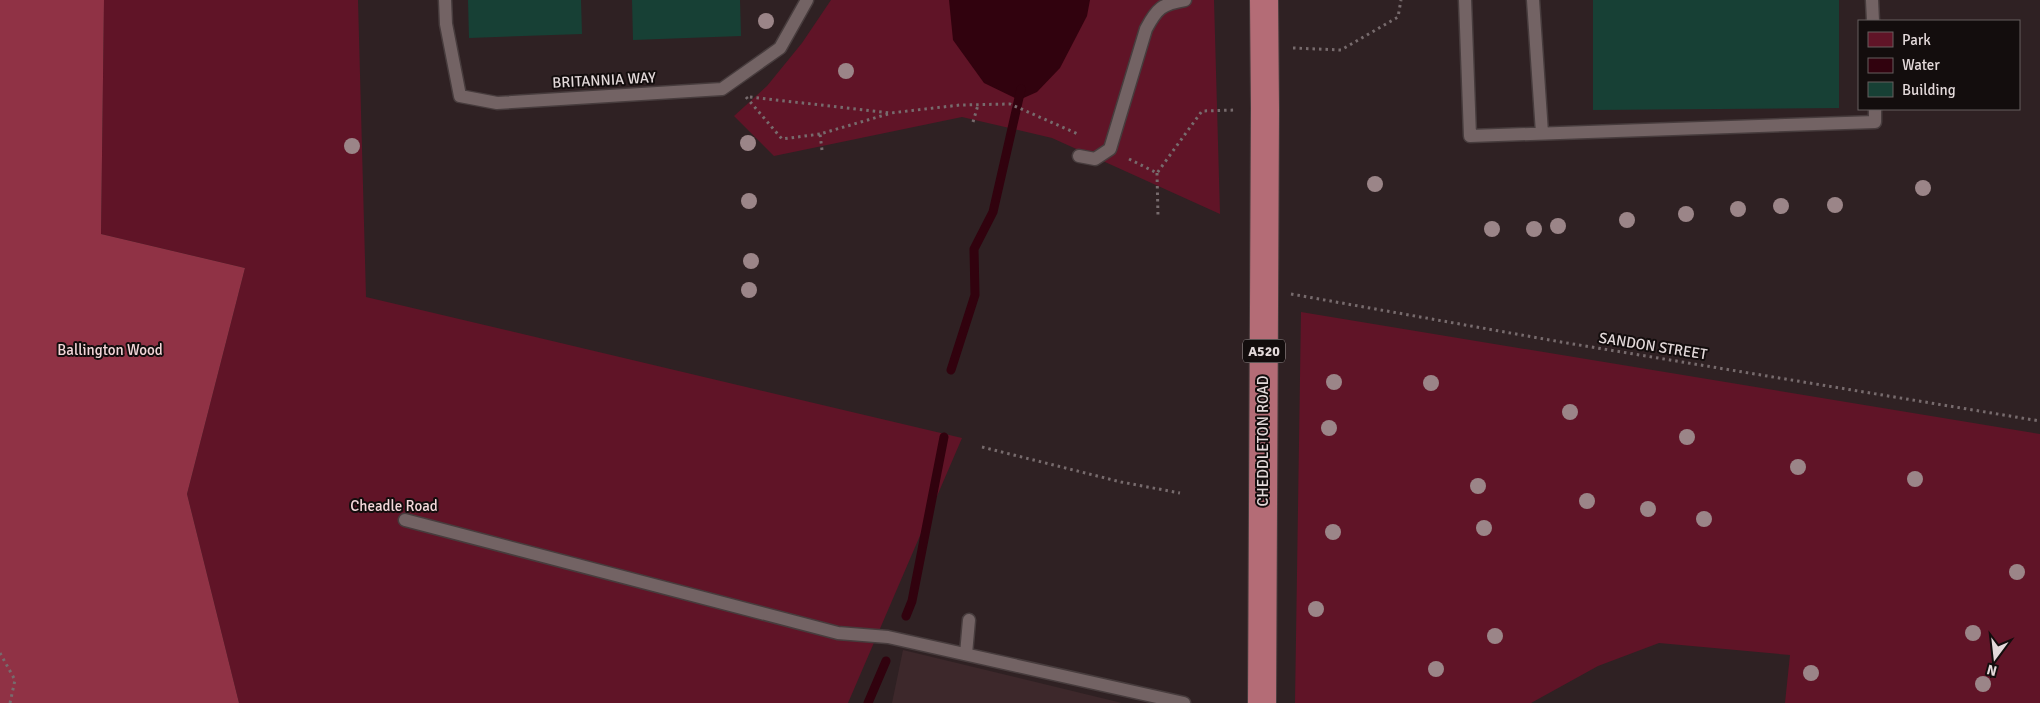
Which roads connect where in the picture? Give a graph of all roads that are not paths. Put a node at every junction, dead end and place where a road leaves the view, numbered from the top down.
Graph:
1 (445, 0) edge
2 (807, 0) edge
3 (1185, 0) edge
4 (1264, 0) edge
5 (1464, 0) edge
6 (1533, 0) edge
7 (1872, 0) edge
8 (1872, 20) edge
9 (1875, 110) edge
10 (1542, 133) junction
11 (1079, 156) dead end
12 (405, 520) dead end
13 (969, 620) dead end
14 (966, 654) junction
15 (1184, 703) edge
16 (1262, 703) edge

1 - 2 lane, BRITANNIA WAY
3 - 11 lane
4 - 16 highway, CHEDDLETON ROAD / A520
5 - 10 lane
6 - 10 lane
7 - 8 lane
9 - 10 lane
12 - 14 lane
13 - 14 lane
14 - 15 lane

